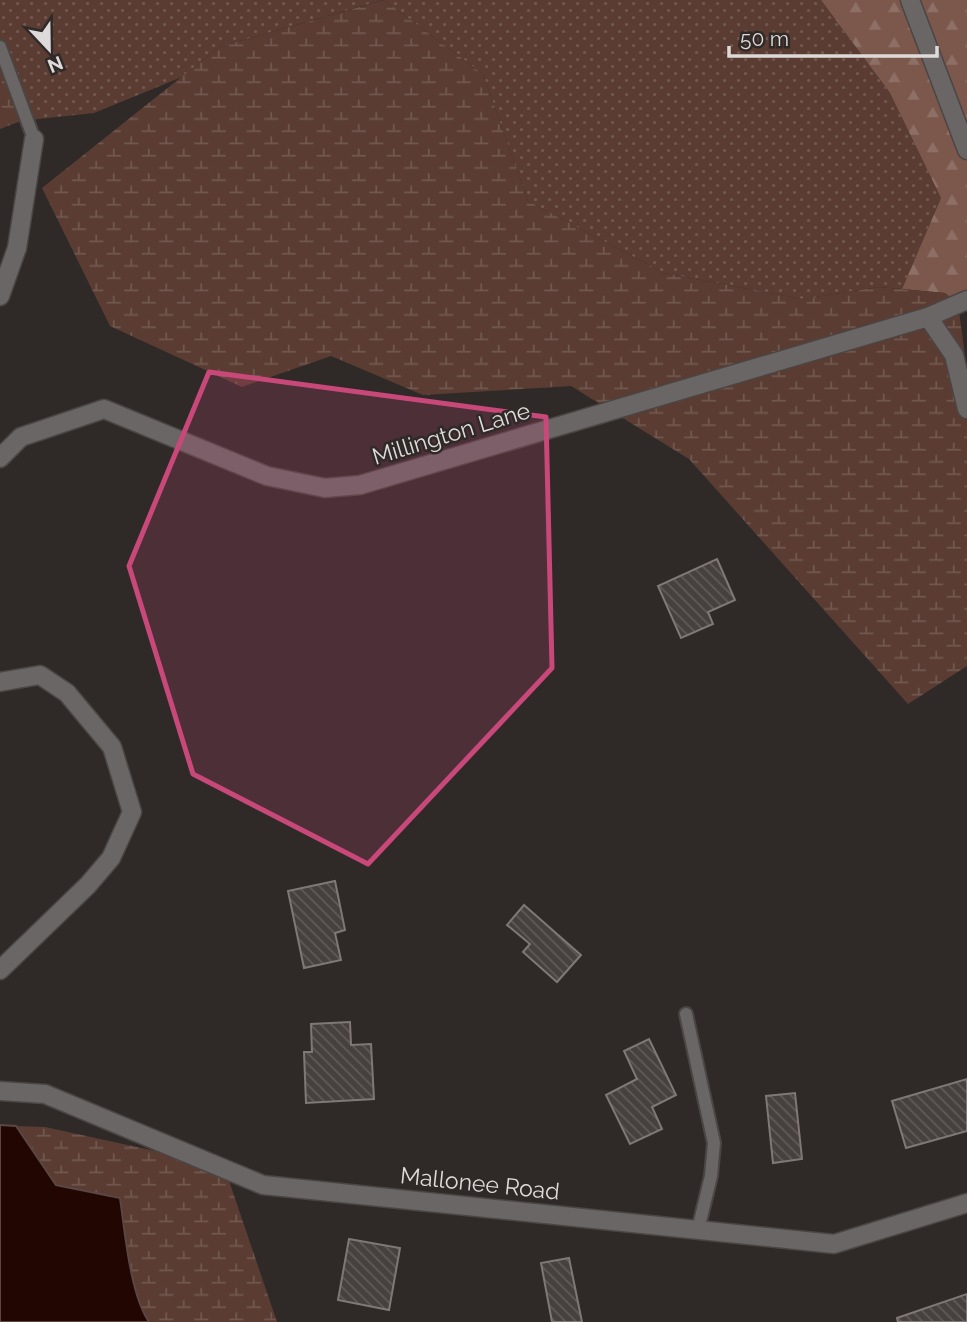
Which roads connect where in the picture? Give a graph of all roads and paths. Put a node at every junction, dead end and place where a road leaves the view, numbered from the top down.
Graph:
1 (910, 0) edge
2 (0, 47) edge
3 (34, 139) joint
4 (967, 150) edge
5 (0, 296) edge
6 (967, 300) edge
7 (928, 317) junction
8 (967, 409) edge
9 (0, 458) edge
10 (0, 682) edge
11 (0, 970) edge
12 (686, 1014) dead end
13 (0, 1091) edge
14 (967, 1203) edge
15 (698, 1230) junction

1 - 4 street
2 - 3 lane
3 - 5 street
6 - 7 street, Millington Lane
7 - 8 street
7 - 9 street, Millington Lane
10 - 11 street
12 - 15 lane
13 - 15 street, Mallonee Road
14 - 15 street, Mallonee Road

